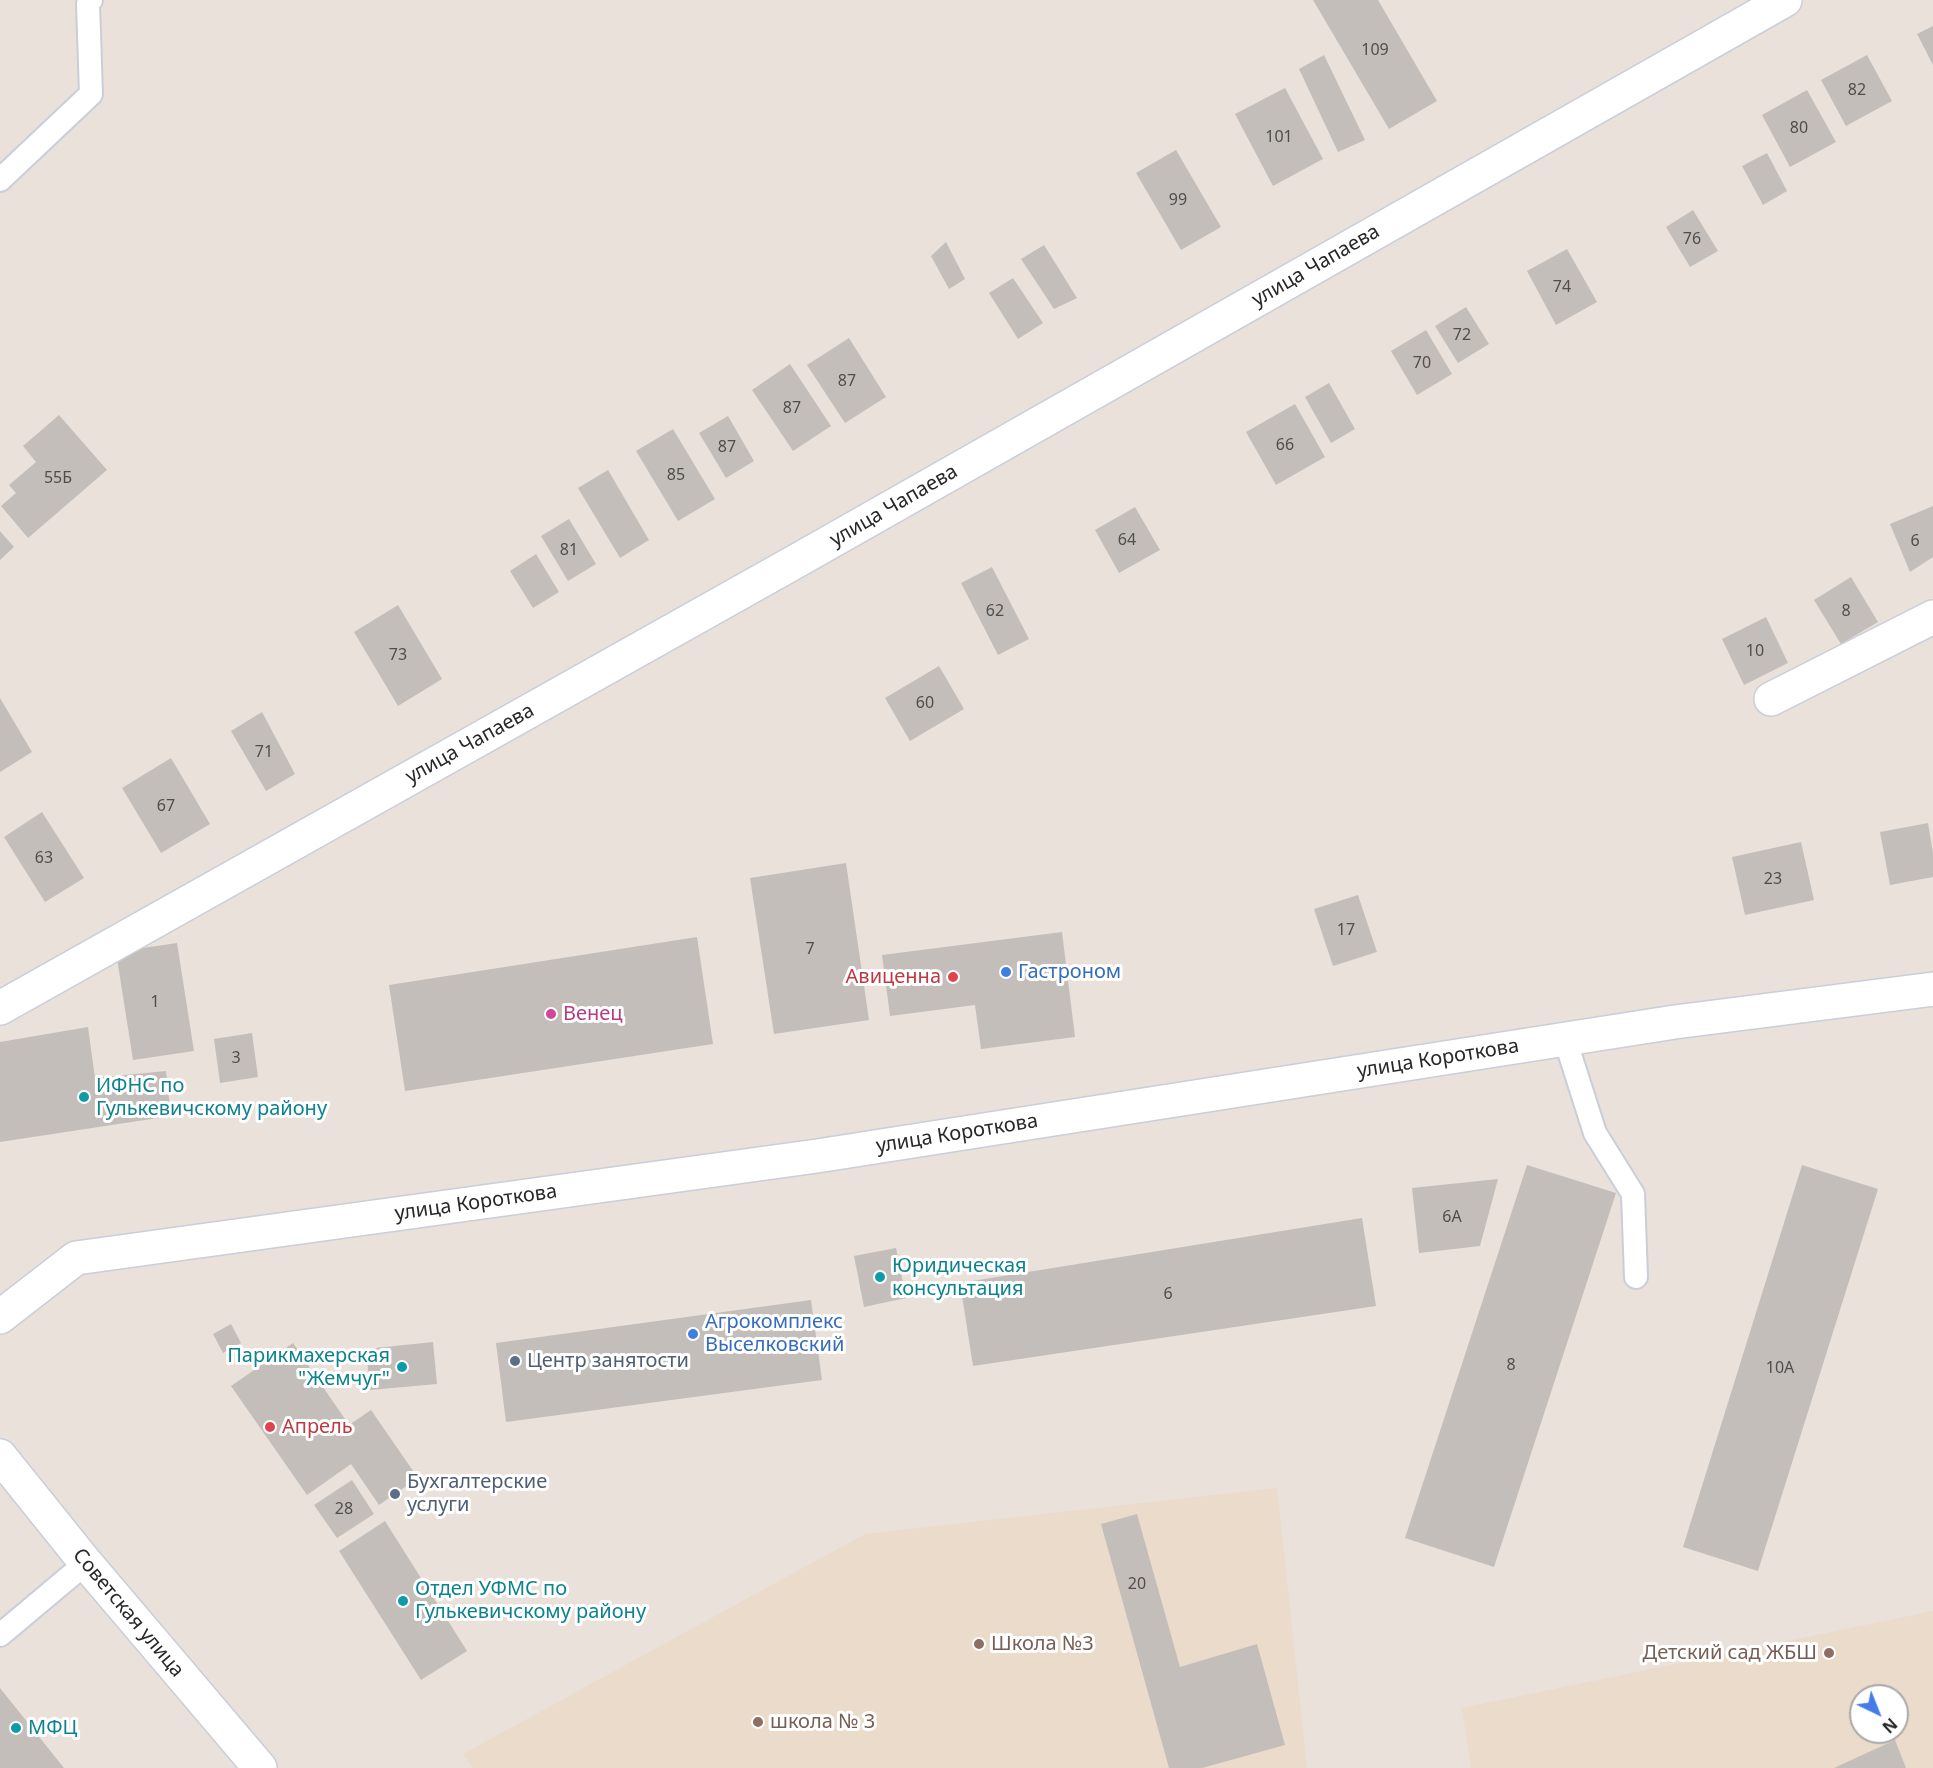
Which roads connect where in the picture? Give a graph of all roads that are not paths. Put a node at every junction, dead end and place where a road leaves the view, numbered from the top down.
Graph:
1 (91, 0) edge
2 (1785, 0) edge
3 (0, 180) edge
4 (1933, 617) edge
5 (1771, 699) dead end
6 (1933, 989) edge
7 (0, 1008) edge
8 (1565, 1039) junction
9 (1636, 1277) dead end
10 (0, 1317) edge
11 (0, 1455) edge
12 (86, 1563) junction
13 (0, 1635) edge
14 (260, 1768) edge

1 - 3 lane
2 - 7 street, улица Чапаева
4 - 5 street
6 - 8 street, улица Короткова
8 - 9 lane
8 - 10 street, улица Короткова
11 - 12 street, Советская улица
12 - 13 lane
12 - 14 street, Советская улица

